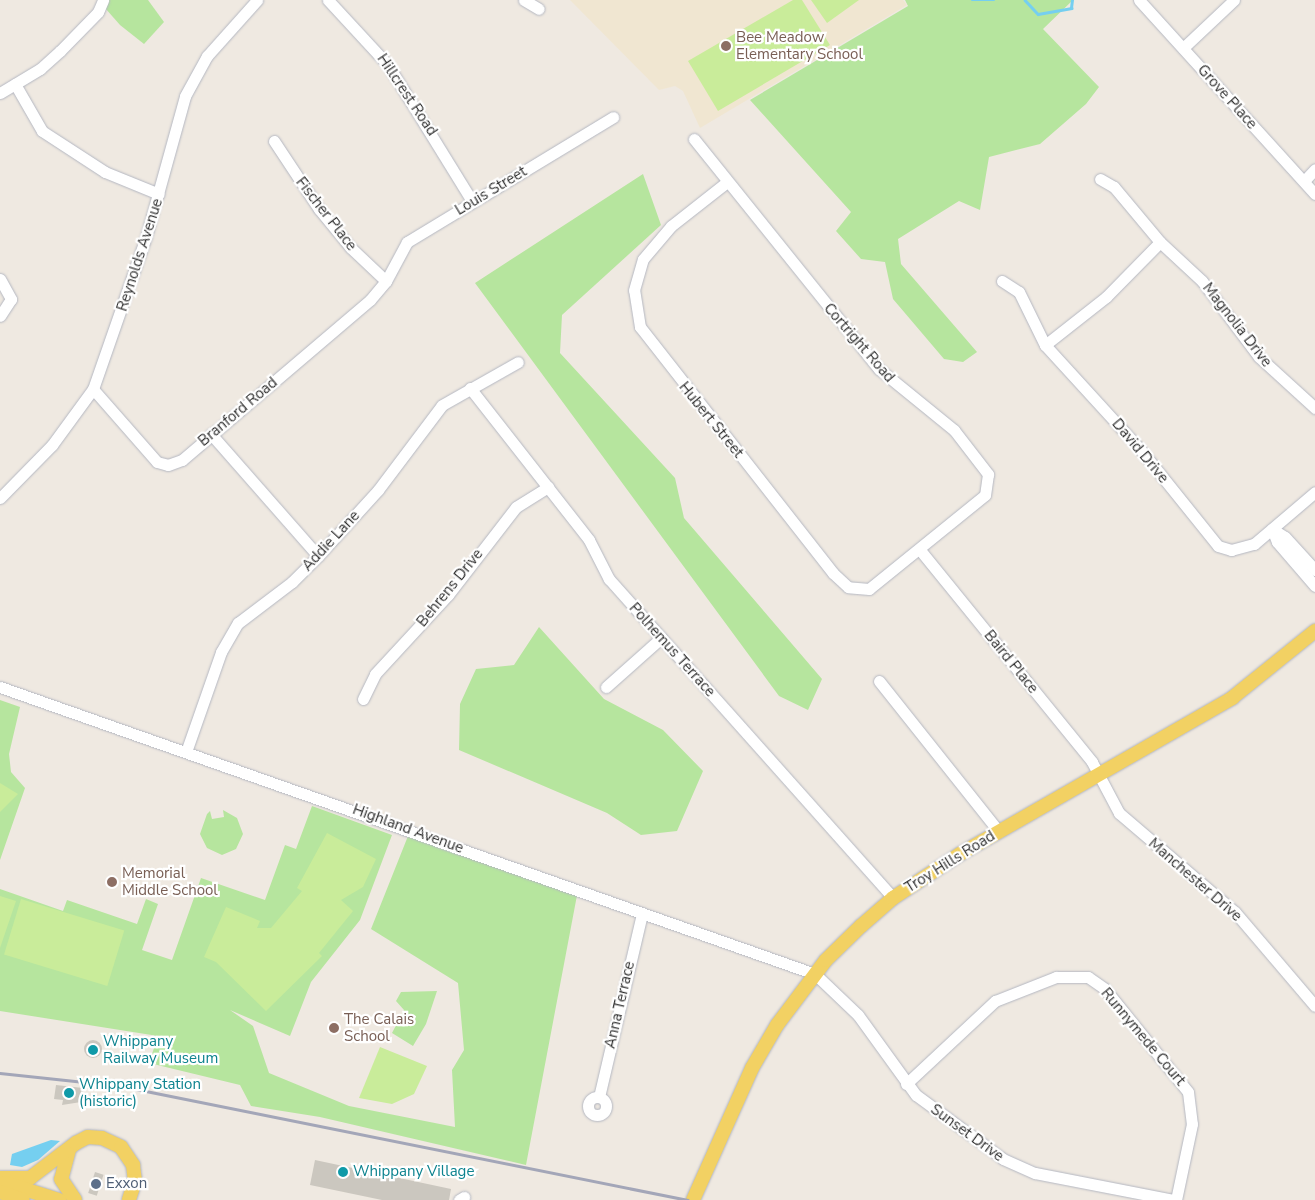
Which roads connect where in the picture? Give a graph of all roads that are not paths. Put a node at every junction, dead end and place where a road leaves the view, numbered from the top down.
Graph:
1 (103, 0) edge
2 (257, 0) edge
3 (328, 0) edge
4 (524, 0) edge
5 (1139, 0) edge
6 (1234, 0) edge
7 (539, 9) dead end
8 (1182, 48) junction
9 (15, 84) junction
10 (0, 93) edge
11 (613, 117) dead end
12 (694, 140) dead end
13 (274, 141) dead end
14 (1315, 169) edge
15 (1100, 179) dead end
16 (1304, 181) junction
17 (727, 182) junction
18 (159, 194) junction
19 (1315, 194) edge
20 (472, 201) junction
21 (1160, 242) junction
22 (0, 279) edge
23 (386, 281) junction
24 (1002, 281) dead end
25 (0, 316) edge
26 (1045, 345) junction
27 (518, 362) dead end
28 (470, 388) junction
29 (93, 389) junction
30 (1315, 408) edge
31 (211, 434) junction
32 (548, 487) junction
33 (1315, 492) edge
34 (0, 498) edge
35 (1272, 529) junction
36 (920, 550) junction
37 (318, 556) junction
38 (1315, 570) edge
39 (1315, 586) edge
40 (1315, 631) edge
41 (661, 638) junction
42 (879, 681) dead end
43 (0, 687) edge
44 (606, 687) dead end
45 (363, 699) dead end
46 (186, 752) junction
47 (1098, 776) junction
48 (999, 832) junction
49 (893, 898) junction
50 (642, 913) junction
51 (815, 974) junction
52 (1315, 1006) edge
53 (906, 1084) junction
54 (599, 1097) dead end
55 (72, 1146) junction
56 (0, 1180) edge
57 (0, 1192) edge
58 (23, 1200) edge
59 (59, 1200) edge
60 (75, 1200) edge
61 (129, 1200) edge
62 (693, 1200) edge
63 (1175, 1200) edge

1 - 9 street
2 - 18 street, Reynolds Avenue
3 - 20 street, Hillcrest Road
4 - 7 street
5 - 8 street, Grove Place
6 - 8 street
8 - 16 street, Grove Place
9 - 10 street
9 - 18 street
11 - 20 street, Louis Street
12 - 17 street, Cortright Road
13 - 23 street, Fischer Place
14 - 16 street
15 - 21 street, Magnolia Drive
16 - 19 street, Grove Place
17 - 36 street, Cortright Road
17 - 36 street, Hubert Street
18 - 29 street, Reynolds Avenue
20 - 23 street, Louis Street
21 - 26 street
21 - 30 street, Magnolia Drive
22 - 25 street
23 - 31 street, Branford Road
24 - 26 street, David Drive
26 - 35 street, David Drive
27 - 28 street, Addie Lane
28 - 32 street, Polhemus Terrace
28 - 37 street, Addie Lane
29 - 31 street, Branford Road
29 - 34 street, Reynolds Avenue
31 - 37 street
32 - 41 street, Polhemus Terrace
32 - 45 street, Behrens Drive
33 - 35 street, David Drive
35 - 38 street
35 - 39 street
36 - 47 street, Baird Place
37 - 46 street, Addie Lane
40 - 47 main road, Troy Hills Road
41 - 44 street
41 - 49 street, Polhemus Terrace
42 - 48 street
43 - 46 street, Highland Avenue
46 - 50 street, Highland Avenue
47 - 48 main road, Troy Hills Road
47 - 52 street, Manchester Drive
48 - 49 main road, Troy Hills Road
49 - 51 main road, Troy Hills Road
50 - 51 street, Highland Avenue
50 - 54 street, Anna Terrace
51 - 53 street, Sunset Drive
51 - 62 main road, Troy Hills Road
53 - 63 street, Sunset Drive
53 - 63 street, Runnymede Court
55 - 56 main road
55 - 60 main road
55 - 61 main road
56 - 59 main road
57 - 58 main road

